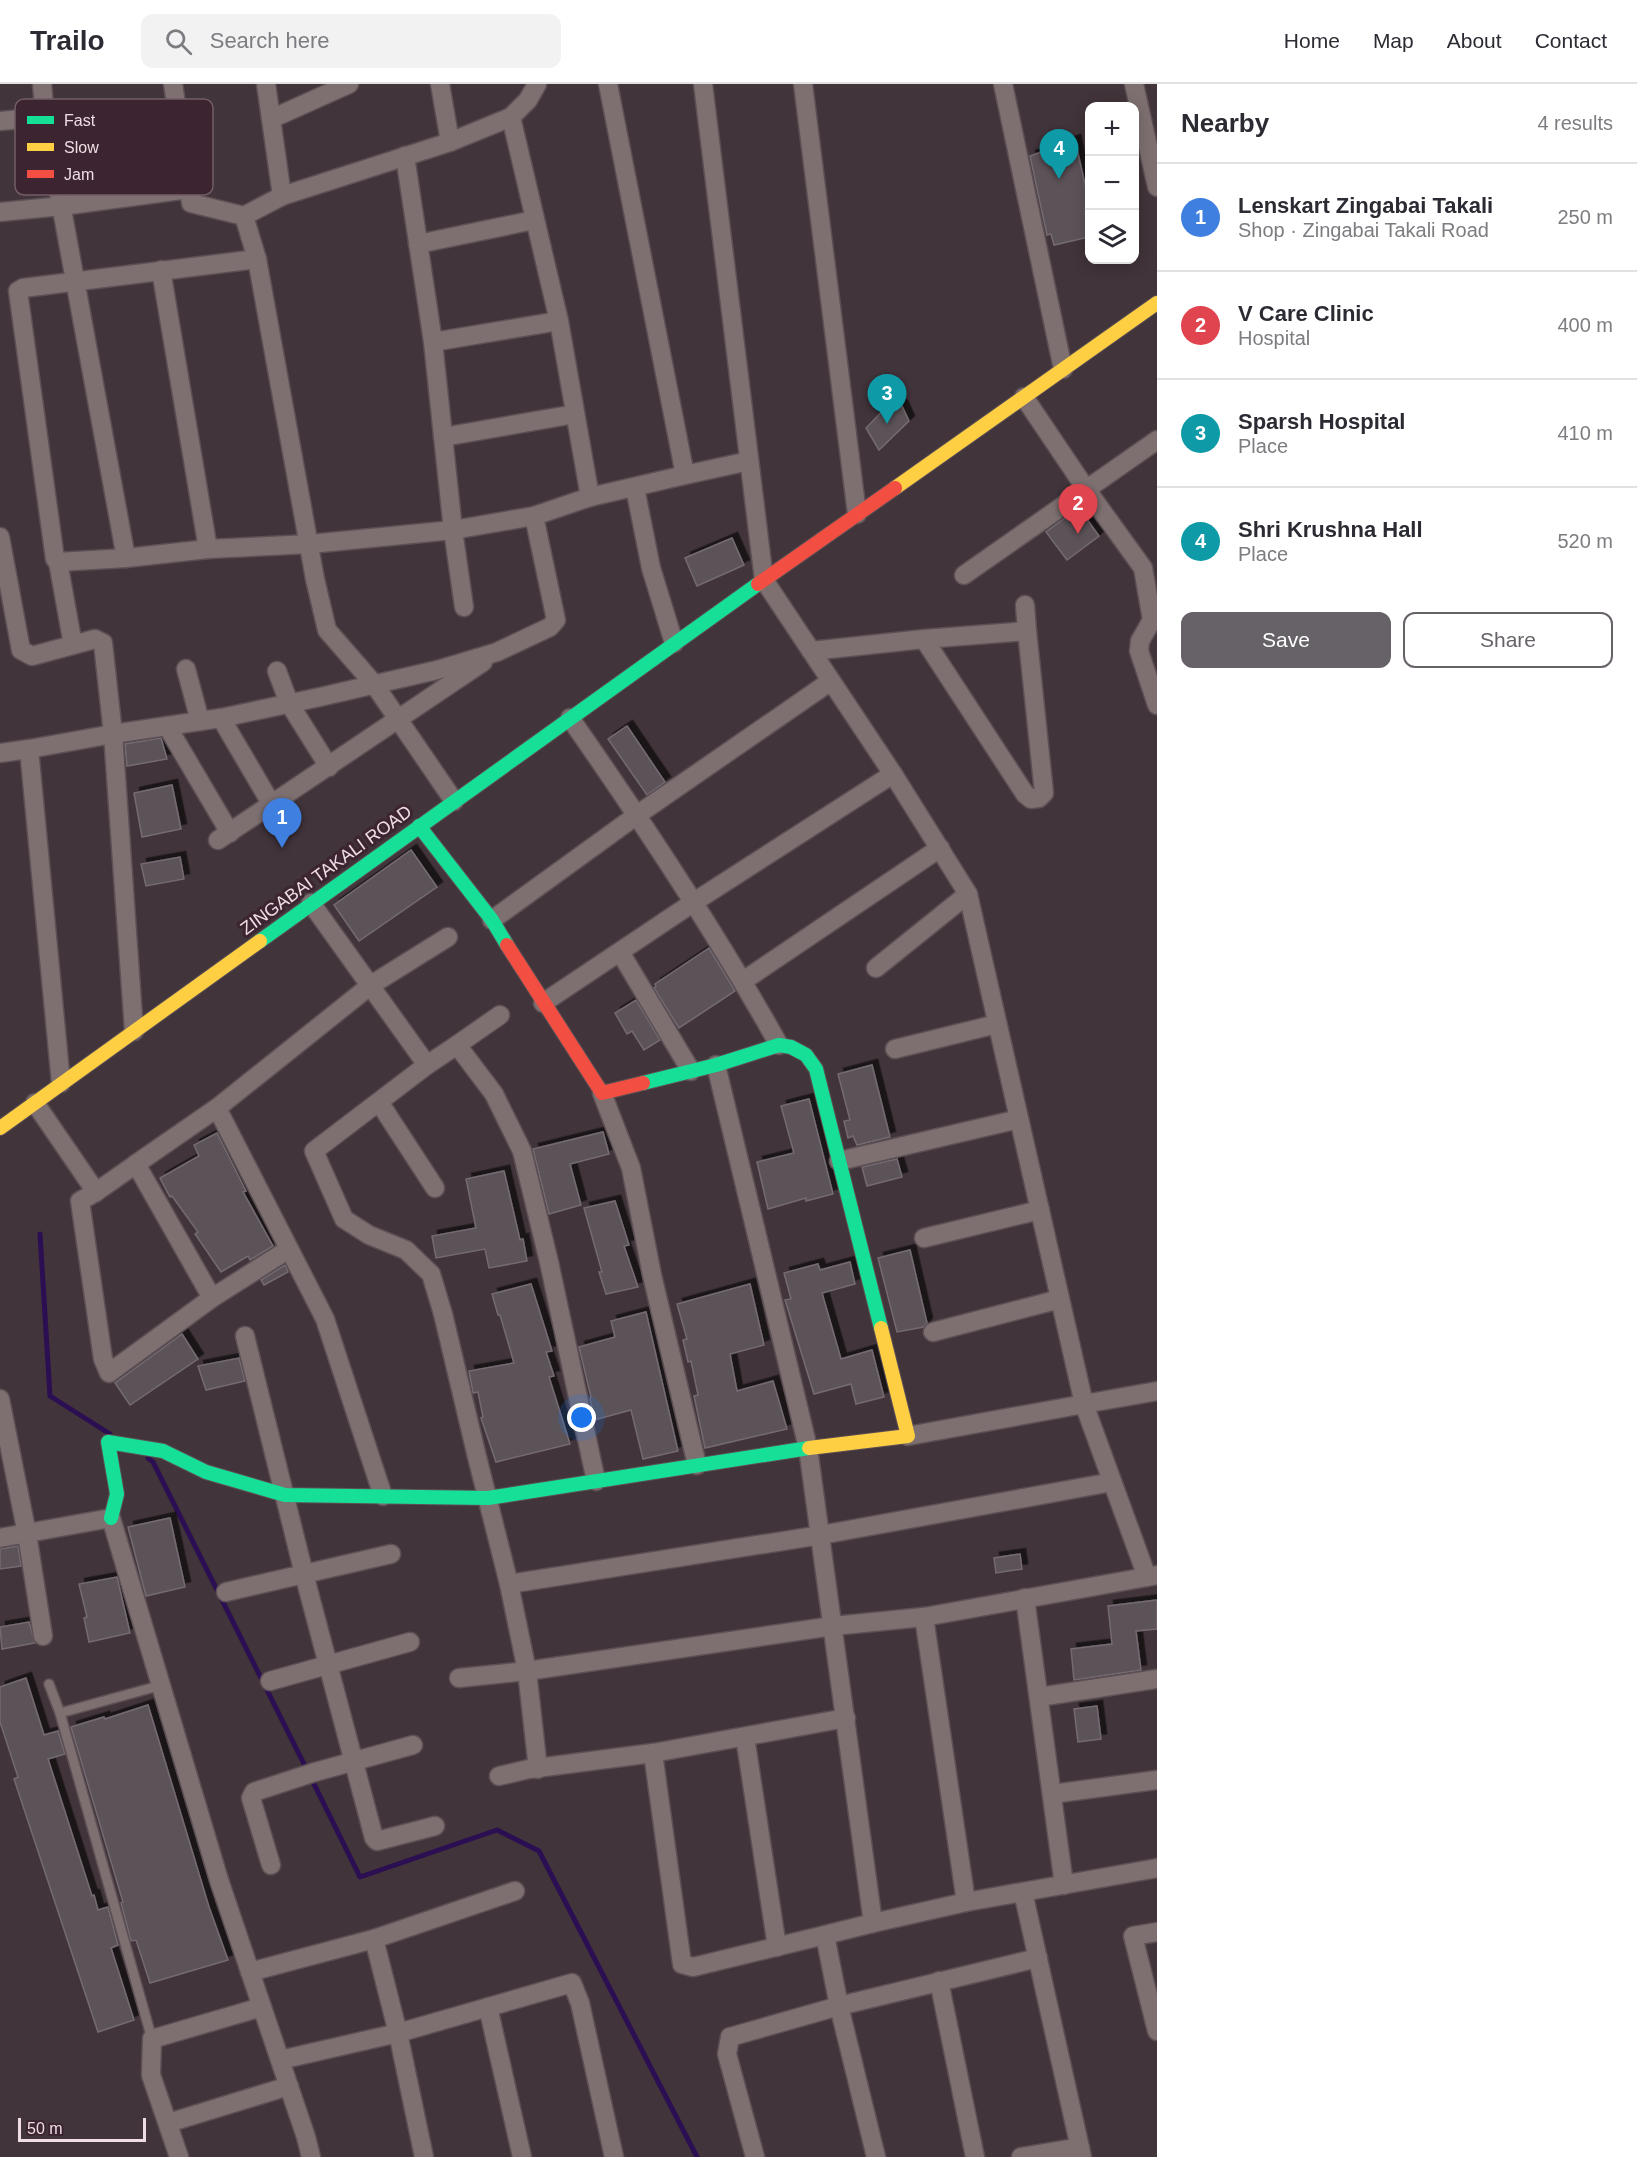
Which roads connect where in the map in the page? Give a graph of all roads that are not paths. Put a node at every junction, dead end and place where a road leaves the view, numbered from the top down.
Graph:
1 (42, 84) edge
2 (173, 84) edge
3 (266, 84) edge
4 (349, 84) edge
5 (440, 84) edge
6 (537, 84) edge
7 (608, 84) edge
8 (704, 84) edge
9 (803, 84) edge
10 (1003, 84) edge
11 (1134, 84) edge
12 (43, 99) edge
13 (175, 99) edge
14 (1149, 113) edge
15 (511, 117) junction
16 (271, 119) junction
17 (15, 120) edge
18 (0, 121) edge
19 (450, 142) junction
20 (405, 156) junction
21 (1157, 187) edge
22 (60, 195) edge
23 (144, 195) edge
24 (189, 195) edge
25 (282, 196) junction
26 (62, 206) junction
27 (0, 212) edge
28 (244, 216) junction
29 (534, 220) junction
30 (418, 244) junction
31 (257, 259) junction
32 (162, 270) junction
33 (75, 281) junction
34 (1157, 303) edge
35 (559, 321) junction
36 (433, 342) junction
37 (1063, 369) junction
38 (1024, 397) junction
39 (575, 414) junction
40 (443, 437) junction
41 (1157, 440) edge
42 (749, 461) junction
43 (685, 476) junction
44 (635, 488) junction
45 (1086, 489) junction
46 (590, 497) junction
47 (857, 514) junction
48 (534, 516) junction
49 (453, 530) junction
50 (0, 537) edge
51 (310, 544) junction
52 (208, 549) junction
53 (126, 558) junction
54 (58, 562) junction
55 (1150, 563) edge
56 (964, 575) dead end
57 (764, 580) junction
58 (1024, 605) dead end
59 (464, 607) dead end
60 (1155, 620) edge
61 (1027, 631) junction
62 (924, 639) junction
63 (674, 644) junction
64 (74, 645) junction
65 (811, 651) junction
66 (497, 652) junction
67 (186, 669) dead end
68 (277, 671) dead end
69 (831, 681) junction
70 (374, 684) junction
71 (289, 704) junction
72 (1157, 705) edge
73 (221, 718) junction
74 (570, 718) junction
75 (399, 720) junction
76 (200, 721) junction
77 (167, 726) junction
78 (113, 734) junction
79 (30, 748) junction
80 (0, 753) edge
81 (329, 766) junction
82 (893, 774) junction
83 (454, 801) junction
84 (272, 805) junction
85 (638, 815) junction
86 (419, 826) junction
87 (940, 848) junction
88 (968, 894) junction
89 (694, 902) junction
90 (311, 903) junction
91 (492, 920) junction
92 (448, 937) dead end
93 (620, 952) junction
94 (876, 968) dead end
95 (743, 981) junction
96 (371, 985) junction
97 (543, 1003) junction
98 (500, 1015) dead end
99 (997, 1023) junction
100 (134, 1030) junction
101 (457, 1045) junction
102 (779, 1045) junction
103 (895, 1049) dead end
104 (427, 1065) junction
105 (716, 1065) junction
106 (691, 1071) junction
107 (61, 1083) junction
108 (602, 1094) junction
109 (379, 1102) junction
110 (35, 1103) junction
111 (218, 1108) junction
112 (1019, 1119) junction
113 (0, 1128) edge
114 (839, 1161) junction
115 (136, 1164) junction
116 (435, 1188) dead end
117 (96, 1192) junction
118 (1040, 1210) junction
119 (924, 1238) dead end
120 (289, 1249) junction
121 (212, 1298) junction
122 (1060, 1299) junction
123 (933, 1332) dead end
124 (245, 1336) dead end
125 (1157, 1391) edge
126 (0, 1399) edge
127 (1084, 1404) junction
128 (908, 1436) junction
129 (808, 1448) junction
130 (698, 1465) junction
131 (596, 1480) junction
132 (1112, 1482) junction
133 (285, 1495) junction
134 (383, 1496) junction
135 (488, 1498) junction
136 (111, 1518) junction
137 (27, 1534) junction
138 (821, 1535) junction
139 (0, 1538) edge
140 (392, 1554) dead end
141 (304, 1574) junction
142 (1152, 1576) edge
143 (509, 1584) junction
144 (226, 1592) dead end
145 (1025, 1598) junction
146 (924, 1617) junction
147 (833, 1626) junction
148 (43, 1636) dead end
149 (410, 1642) dead end
150 (328, 1665) junction
151 (527, 1671) junction
152 (459, 1678) dead end
153 (1157, 1680) edge
154 (270, 1681) dead end
155 (49, 1684) dead end
156 (162, 1685) junction
157 (1039, 1697) junction
158 (60, 1713) junction
159 (846, 1718) junction
160 (745, 1737) junction
161 (413, 1745) dead end
162 (653, 1754) junction
163 (353, 1761) junction
164 (538, 1769) junction
165 (499, 1776) dead end
166 (1157, 1780) edge
167 (1052, 1794) junction
168 (435, 1826) dead end
169 (271, 1865) dead end
170 (1157, 1868) edge
171 (1064, 1885) junction
172 (515, 1890) dead end
173 (1023, 1892) junction
174 (966, 1902) junction
175 (873, 1923) junction
176 (1157, 1932) edge
177 (825, 1935) junction
178 (374, 1939) junction
179 (777, 1947) junction
180 (1038, 1958) junction
181 (250, 1972) junction
182 (939, 1981) junction
183 (839, 2006) junction
184 (262, 2007) junction
185 (488, 2007) junction
186 (1157, 2031) edge
187 (398, 2033) junction
188 (152, 2039) junction
189 (280, 2060) junction
190 (289, 2086) junction
191 (168, 2123) junction
192 (1081, 2152) edge
193 (179, 2157) edge
194 (311, 2157) edge
195 (424, 2157) edge
196 (522, 2157) edge
197 (614, 2157) edge
198 (755, 2157) edge
199 (876, 2157) edge
200 (975, 2157) edge
201 (1021, 2157) edge

1 - 12 street
2 - 13 street
3 - 16 street
4 - 16 street
5 - 19 street
6 - 15 street
7 - 43 street
8 - 42 street
9 - 47 street
10 - 37 street
11 - 14 street
14 - 21 street
15 - 19 street
15 - 29 street
16 - 25 street
17 - 18 street
19 - 20 street
20 - 25 street
20 - 30 street
22 - 26 street
23 - 26 street
24 - 28 street
25 - 28 street
26 - 27 street
26 - 33 street
28 - 31 street
29 - 30 street
29 - 35 street
30 - 36 street
31 - 32 street
31 - 51 street
32 - 33 street
32 - 52 street
33 - 53 street
33 - 54 street
34 - 37 street, ZINGABAI TAKALI ROAD
35 - 36 street
35 - 39 street
36 - 40 street
37 - 38 street, ZINGABAI TAKALI ROAD
38 - 45 street
38 - 47 street, ZINGABAI TAKALI ROAD
39 - 40 street
39 - 46 street
40 - 49 street
41 - 45 street
42 - 43 street
42 - 57 street
43 - 44 street
44 - 46 street
44 - 63 street
45 - 55 street
45 - 56 street
46 - 48 street
47 - 57 street, ZINGABAI TAKALI ROAD
48 - 49 street
48 - 66 street
49 - 51 street
49 - 59 street
50 - 64 street
51 - 52 street
51 - 70 street
52 - 53 street
53 - 54 street
54 - 64 street
55 - 60 street
57 - 63 street, ZINGABAI TAKALI ROAD
57 - 65 street
58 - 61 street
60 - 72 street
61 - 62 street
61 - 62 street
62 - 65 street
63 - 74 street, ZINGABAI TAKALI ROAD
64 - 78 street
65 - 69 street
66 - 70 street
66 - 75 street
67 - 76 street
68 - 71 street
69 - 82 street
69 - 85 street
70 - 71 street
70 - 75 street
71 - 73 street
71 - 81 street
73 - 76 street
73 - 84 street
74 - 83 street, ZINGABAI TAKALI ROAD
74 - 85 street
75 - 81 street
75 - 83 street
76 - 77 street
77 - 78 street
77 - 84 street
78 - 79 street
78 - 100 street
79 - 80 street
79 - 107 street
81 - 84 street
82 - 87 street
82 - 89 street
83 - 86 street, ZINGABAI TAKALI ROAD
85 - 89 street
85 - 91 street
86 - 90 street, ZINGABAI TAKALI ROAD
86 - 91 street
87 - 88 street
87 - 95 street
88 - 94 street
88 - 99 street
89 - 93 street
89 - 95 street
90 - 96 street
90 - 100 street, ZINGABAI TAKALI ROAD
91 - 97 street
92 - 96 street
93 - 97 street
93 - 106 street
95 - 102 street
96 - 104 street
96 - 111 street
97 - 108 street
98 - 101 street
99 - 103 street
99 - 112 street
100 - 107 street, ZINGABAI TAKALI ROAD
101 - 104 street
101 - 131 street
102 - 105 street
102 - 114 street
104 - 109 street
105 - 106 street
105 - 129 street
106 - 108 street
107 - 110 street, ZINGABAI TAKALI ROAD
108 - 130 street
109 - 116 street
109 - 135 street
110 - 113 street, ZINGABAI TAKALI ROAD
110 - 117 street
111 - 115 street
111 - 120 street
112 - 114 street
112 - 118 street
114 - 128 street
115 - 117 street
115 - 121 street
117 - 121 street
118 - 119 street
118 - 122 street
120 - 121 street
120 - 134 street
122 - 123 street
122 - 127 street
124 - 133 street
125 - 127 street
126 - 137 street
127 - 128 street
127 - 132 street
128 - 129 street
129 - 130 street
129 - 138 street
130 - 131 street
131 - 135 street
132 - 138 street
132 - 142 street
133 - 134 street
133 - 136 street
133 - 141 street
134 - 135 street
135 - 143 street
136 - 137 street
136 - 156 street
137 - 139 street
137 - 148 street
138 - 143 street
138 - 147 street
140 - 141 street
141 - 144 street
141 - 150 street
142 - 145 street
143 - 151 street
145 - 146 street
145 - 157 street
146 - 147 street
146 - 174 street
147 - 151 street
147 - 159 street
149 - 150 street
150 - 154 street
150 - 163 street
151 - 152 street
151 - 164 street
153 - 157 street
155 - 158 lane
156 - 158 lane
156 - 181 street
157 - 167 street
158 - 188 lane
159 - 160 street
159 - 175 street
160 - 162 street
160 - 179 street
161 - 163 street
162 - 164 street
162 - 179 street
163 - 168 street
163 - 169 street
164 - 165 street
166 - 167 street
167 - 171 street
170 - 171 street
171 - 173 street
172 - 178 street
173 - 174 street
173 - 180 street
174 - 175 street
175 - 177 street
176 - 186 street
177 - 179 street
177 - 183 street
178 - 181 street
178 - 187 street
180 - 182 street
180 - 192 street
181 - 184 street
182 - 183 street
182 - 200 street
183 - 198 street
183 - 199 street
184 - 188 street
184 - 189 street
185 - 187 street
185 - 196 street
185 - 197 street
187 - 189 street
187 - 195 street
188 - 191 street
189 - 190 street
190 - 191 street
190 - 194 street
191 - 193 street
192 - 201 street

